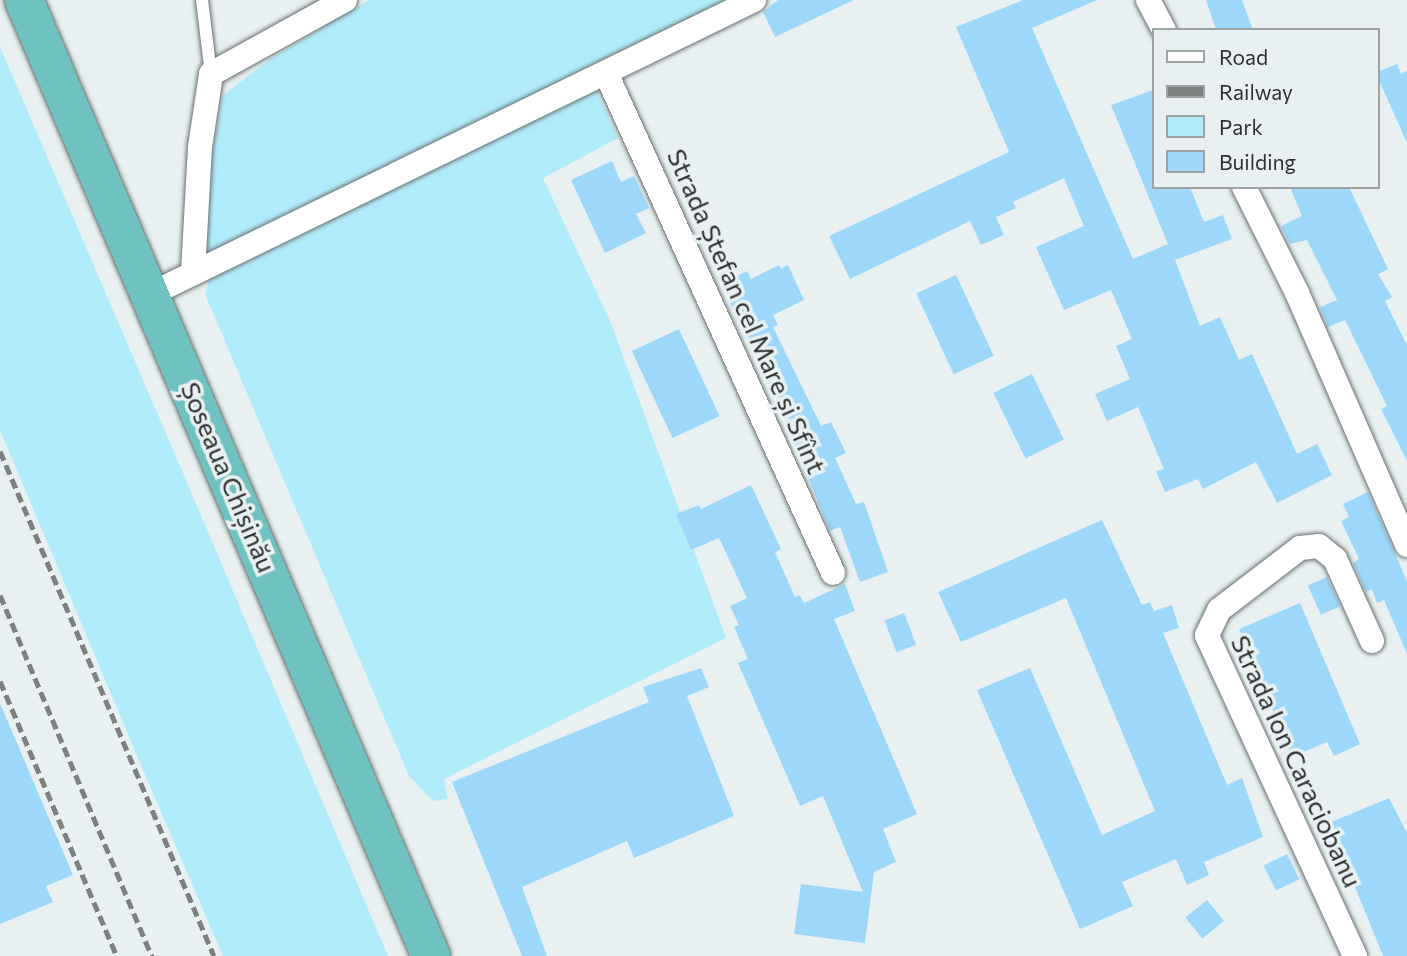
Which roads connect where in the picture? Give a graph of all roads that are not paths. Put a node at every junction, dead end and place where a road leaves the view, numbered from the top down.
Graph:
1 (24, 0) edge
2 (202, 0) edge
3 (345, 0) edge
4 (754, 0) edge
5 (1148, 0) edge
6 (1163, 28) edge
7 (211, 74) junction
8 (606, 74) junction
9 (1245, 189) edge
10 (193, 272) junction
11 (151, 294) junction
12 (1398, 493) edge
13 (1407, 545) edge
14 (833, 573) dead end
15 (1372, 641) dead end
16 (431, 956) edge
17 (1355, 956) edge

1 - 11 highway, Șoseaua Chișinău
2 - 7 lane
3 - 7 street
4 - 8 street
5 - 6 street
7 - 10 street
8 - 10 street
8 - 14 street, Strada Ștefan cel Mare și Sfînt
9 - 12 street
10 - 11 street
11 - 16 highway, Șoseaua Chișinău
12 - 13 street
15 - 17 street, Strada Ion Caraciobanu

